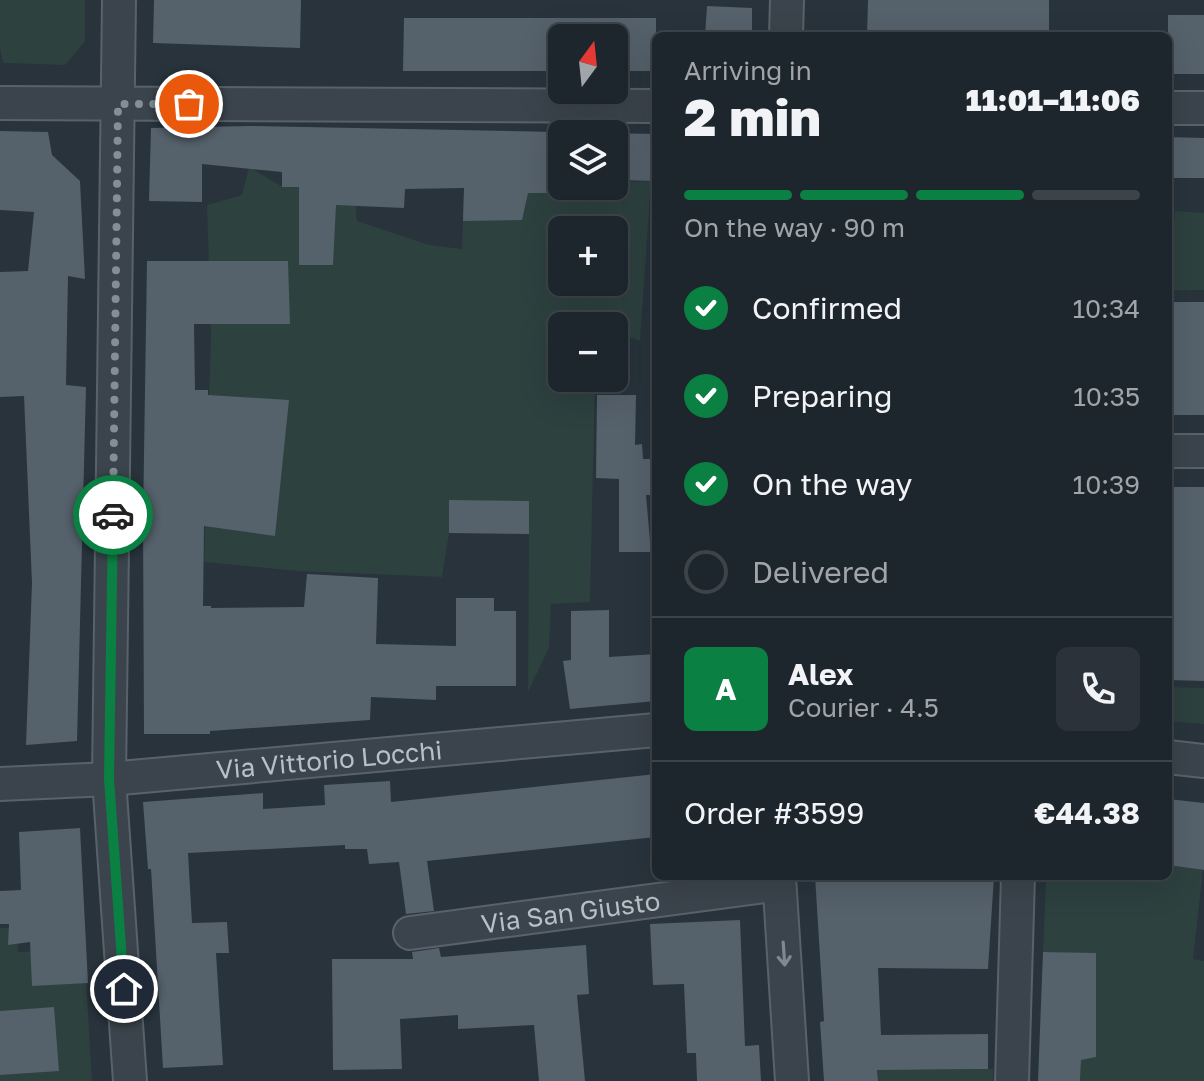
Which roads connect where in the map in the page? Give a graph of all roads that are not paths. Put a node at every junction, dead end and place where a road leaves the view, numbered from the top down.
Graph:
1 (119, 0) edge
2 (787, 0) edge
3 (786, 32) edge
4 (0, 103) edge
5 (118, 104) junction
6 (652, 106) edge
7 (1172, 108) edge
8 (1204, 108) edge
9 (1172, 451) edge
10 (1204, 451) edge
11 (652, 730) edge
12 (1172, 757) edge
13 (1204, 761) edge
14 (109, 779) junction
15 (0, 784) edge
16 (779, 880) edge
17 (1018, 880) edge
18 (410, 933) dead end
19 (130, 1081) edge
20 (792, 1081) edge
21 (1012, 1081) edge

1 - 5 street
2 - 3 street
4 - 5 street
5 - 6 street
5 - 14 street
7 - 8 street
9 - 10 street
11 - 14 street, Via Vittorio Locchi
12 - 13 street
14 - 15 street, Via Vittorio Locchi
14 - 19 street
16 - 18 street, Via San Giusto
16 -> 20 street
17 - 21 street

